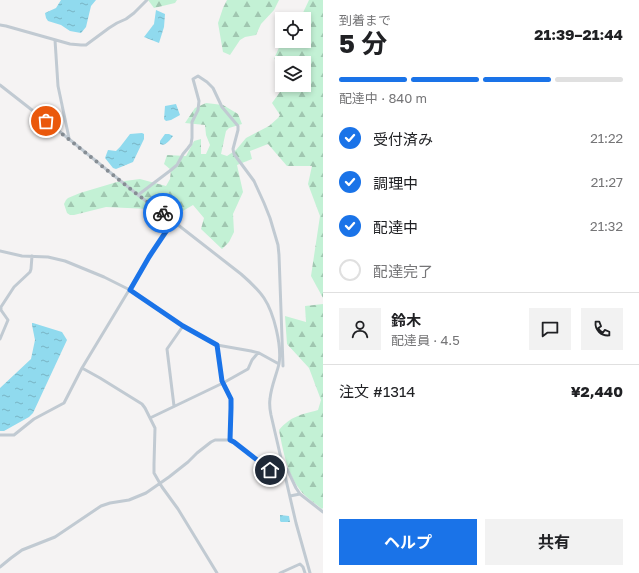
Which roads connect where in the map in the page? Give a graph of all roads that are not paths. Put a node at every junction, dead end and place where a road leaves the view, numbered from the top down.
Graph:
1 (147, 0) edge
2 (0, 25) edge
3 (55, 40) junction
4 (0, 85) edge
5 (69, 139) junction
6 (138, 195) junction
7 (173, 221) junction
8 (0, 252) edge
9 (32, 256) junction
10 (130, 290) junction
11 (183, 326) junction
12 (0, 339) edge
13 (217, 345) junction
14 (258, 353) junction
15 (279, 364) junction
16 (283, 366) dead end
17 (82, 368) junction
18 (223, 383) junction
19 (174, 406) junction
20 (150, 418) junction
21 (0, 435) edge
22 (230, 440) junction
23 (284, 470) junction
24 (160, 483) junction
25 (300, 494) junction
26 (290, 496) junction
27 (323, 512) edge
28 (0, 567) edge
29 (217, 573) edge
30 (280, 573) edge
31 (306, 573) edge
32 (310, 573) edge

1 - 3 street
2 - 3 street
3 - 5 street
4 - 5 street
5 - 6 street
6 - 7 street
6 - 16 street
7 - 10 street
7 - 15 street
8 - 9 street
9 - 10 street
9 - 12 street
10 - 11 street
10 - 17 street
11 - 13 street
11 - 19 street
13 - 14 street
13 - 18 street
14 - 15 street
14 - 18 street
15 - 23 street
17 - 20 street
17 - 21 street
18 - 19 street
18 - 22 street
19 - 20 street
20 - 24 street
22 - 23 street
22 - 24 street
23 - 25 street
23 - 26 street
24 - 28 street
24 - 29 street
25 - 26 street
25 - 27 street
26 - 32 street
30 - 31 street

